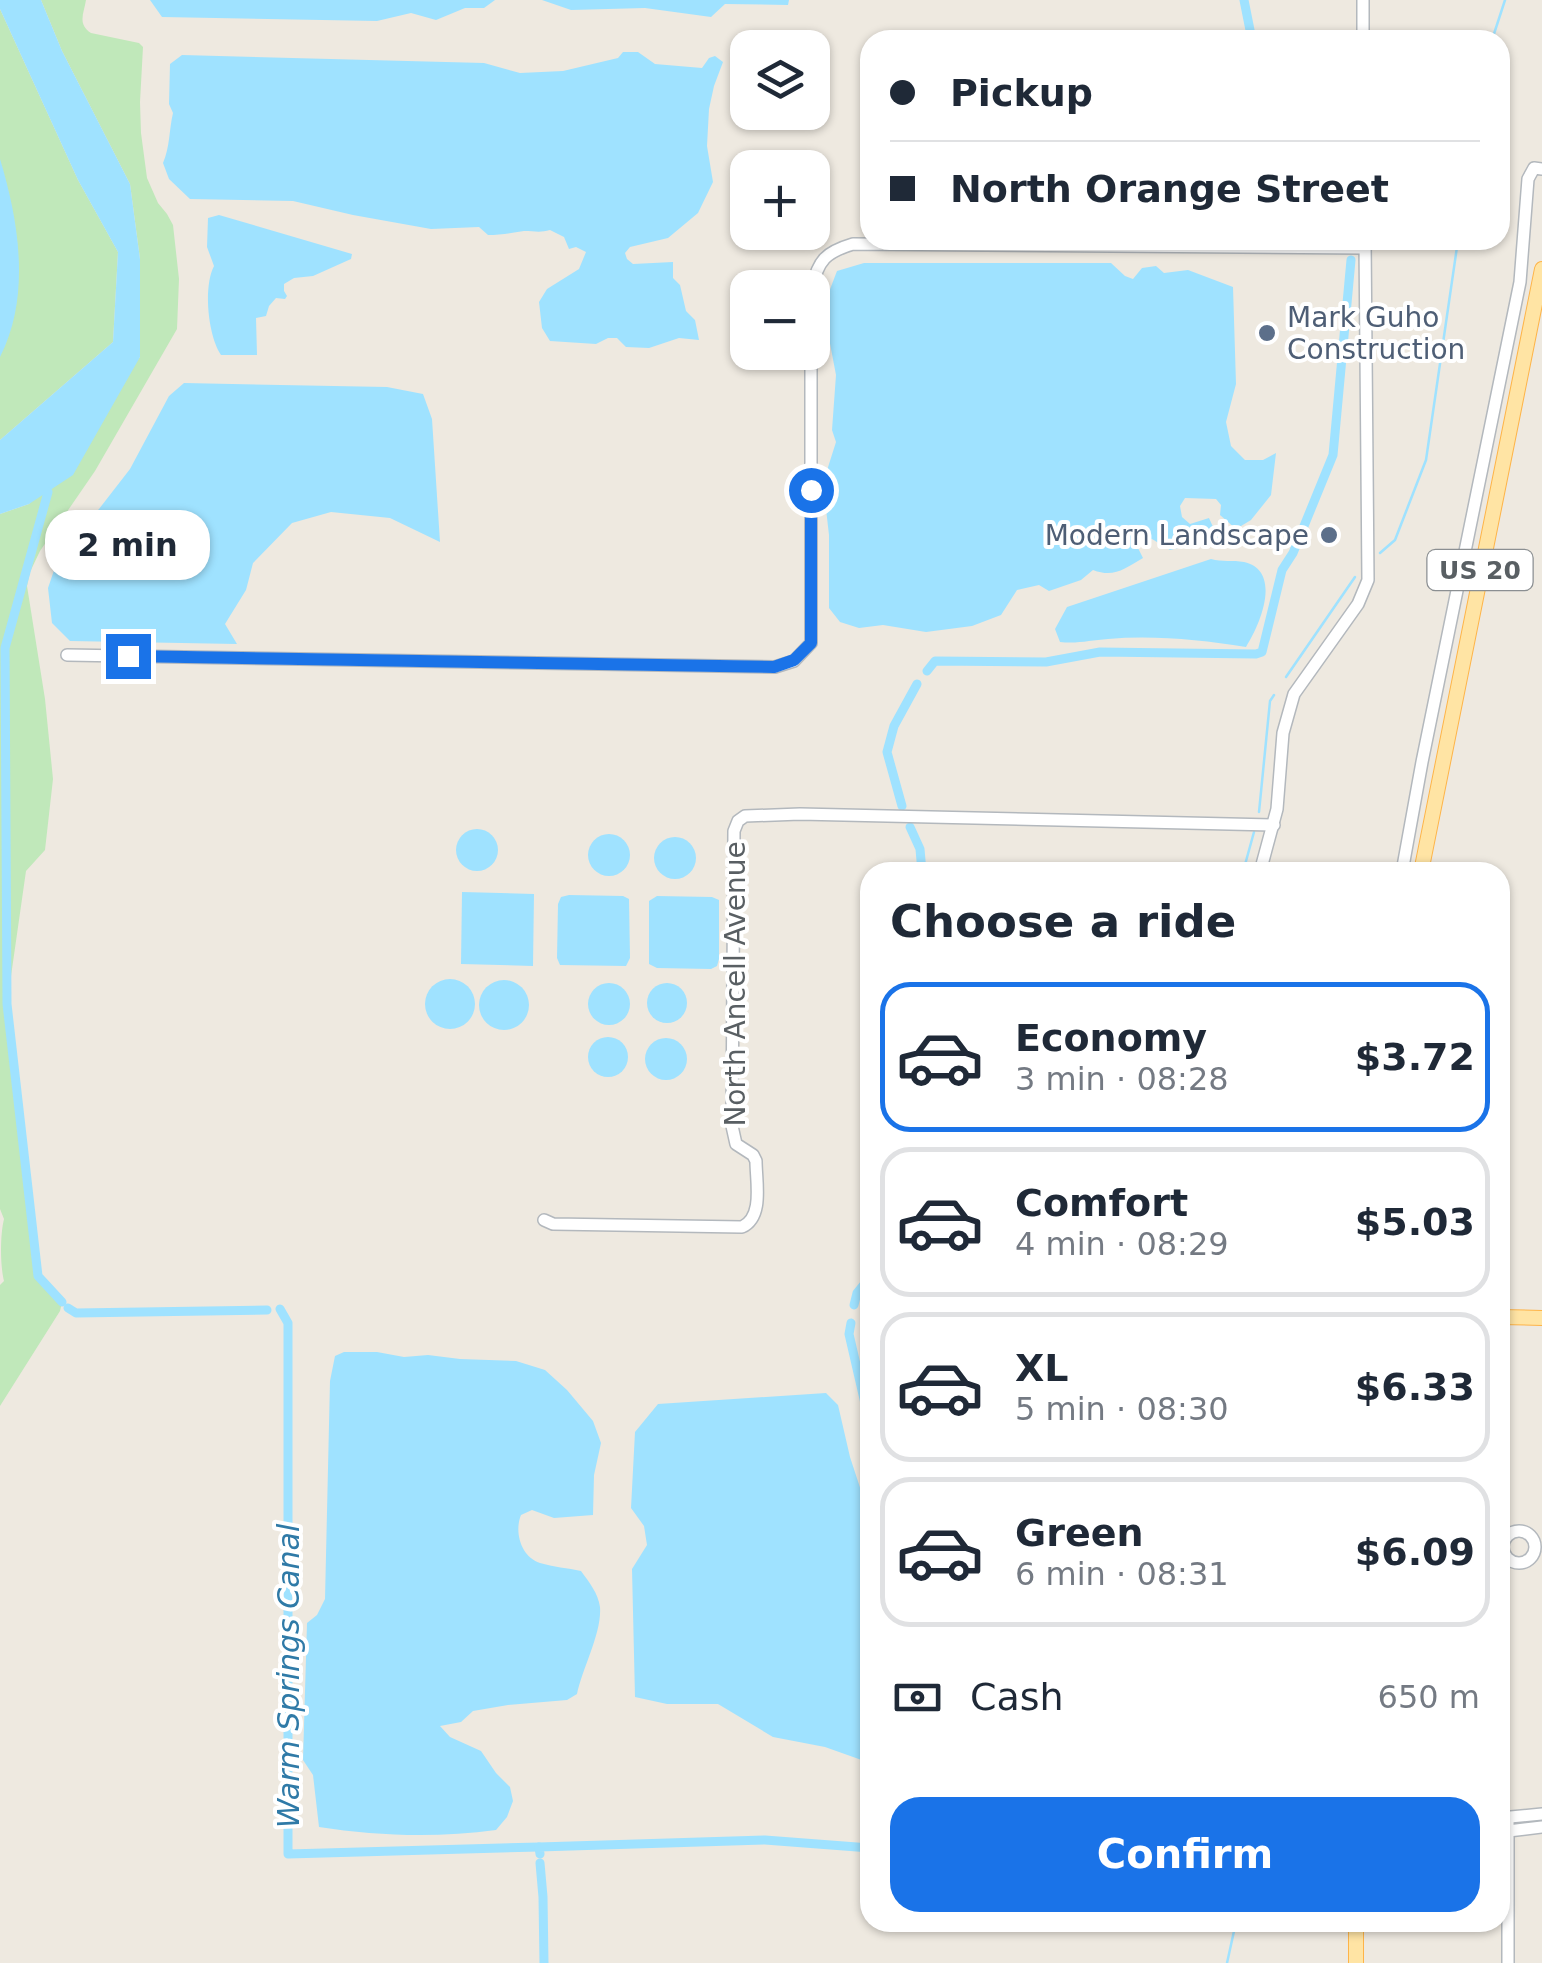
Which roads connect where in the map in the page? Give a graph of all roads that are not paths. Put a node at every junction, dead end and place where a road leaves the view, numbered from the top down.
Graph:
1 (1363, 0) edge
2 (1362, 30) edge
3 (1542, 169) edge
4 (860, 244) edge
5 (1365, 250) edge
6 (1542, 268) edge
7 (816, 270) edge
8 (812, 370) edge
9 (67, 655) dead end
10 (1274, 825) junction
11 (1263, 862) edge
12 (1404, 862) edge
13 (1423, 862) edge
14 (544, 1220) dead end
15 (1510, 1318) edge
16 (1542, 1318) edge
17 (1542, 1814) edge
18 (1510, 1817) edge
19 (1542, 1827) edge
20 (1510, 1831) edge
21 (1356, 1932) edge
22 (1507, 1932) edge
23 (1356, 1963) edge
24 (1508, 1963) edge

1 - 2 street
3 - 12 street
4 - 7 street
5 - 10 street
6 - 13 main road, US 20
8 - 9 street
10 - 11 street
10 - 14 street, North Ancell Avenue
15 - 16 main road
17 - 18 street
19 - 20 street
21 - 23 main road
22 - 24 street

